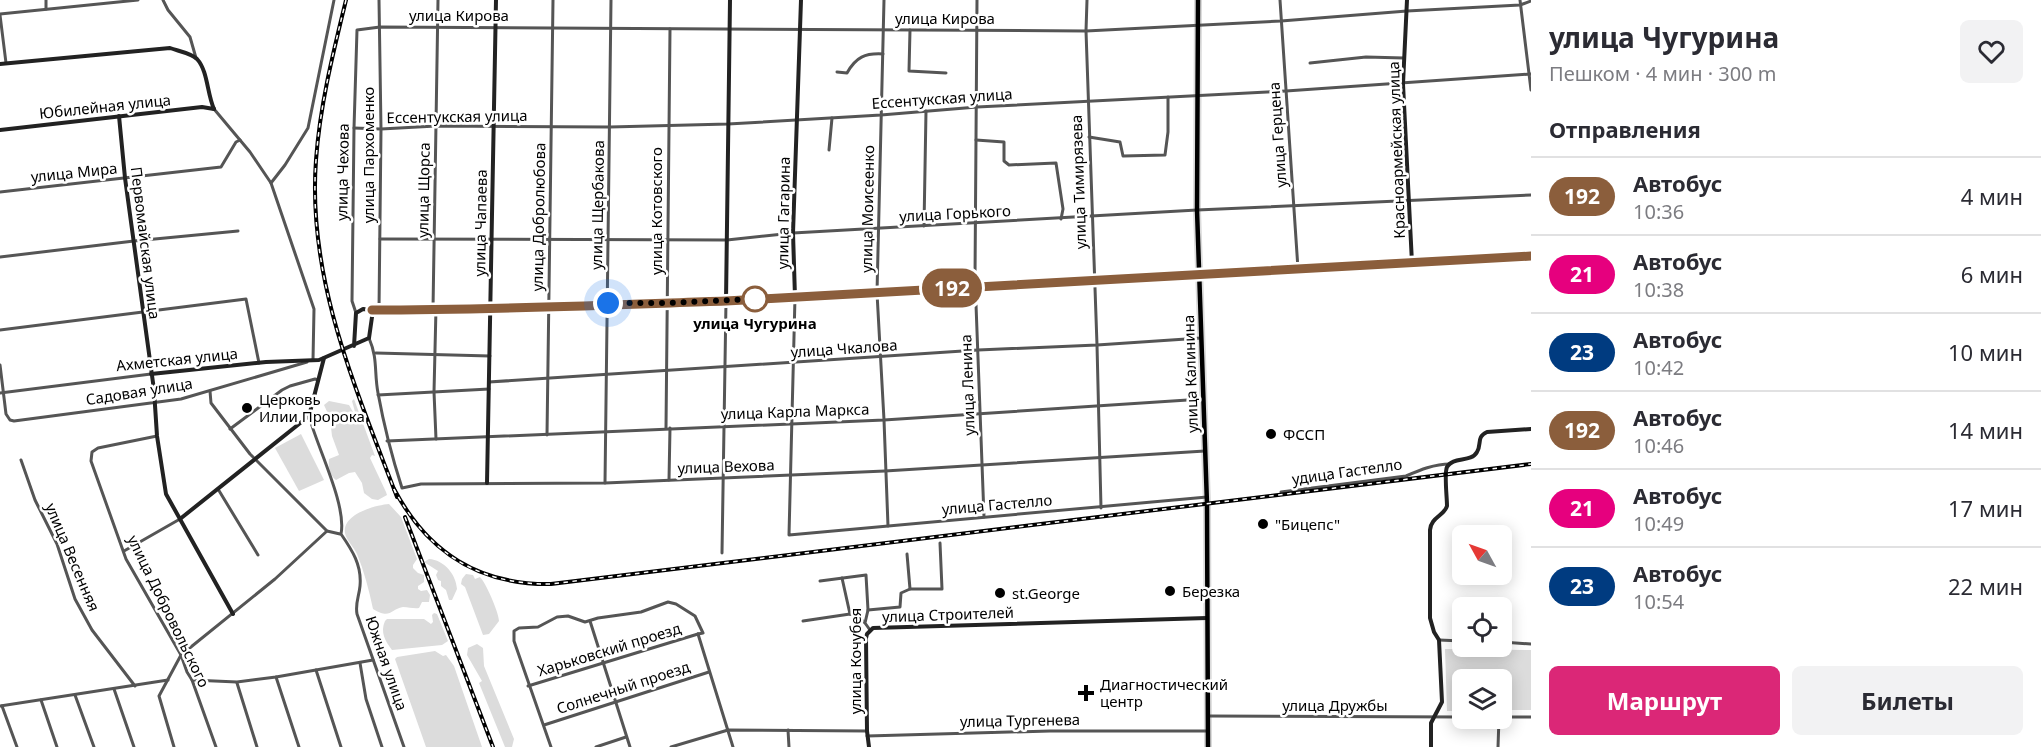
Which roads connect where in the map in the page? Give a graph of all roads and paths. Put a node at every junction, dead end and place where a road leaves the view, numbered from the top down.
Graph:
1 (46, 0) edge
2 (94, 0) edge
3 (138, 0) edge
4 (163, 0) edge
5 (334, 0) edge
6 (379, 0) edge
7 (438, 0) edge
8 (496, 0) edge
9 (553, 0) edge
10 (611, 0) edge
11 (729, 0) edge
12 (801, 0) edge
13 (884, 0) edge
14 (977, 0) edge
15 (1087, 0) edge
16 (1198, 0) edge
17 (1280, 0) edge
18 (1407, 0) edge
19 (1520, 0) edge
20 (1531, 1) edge
21 (94, 5) junction
22 (1520, 5) junction
23 (46, 9) junction
24 (1407, 10) junction
25 (0, 14) edge
26 (1281, 21) junction
27 (1198, 24) junction
28 (380, 27) junction
29 (438, 27) junction
30 (496, 27) junction
31 (553, 28) junction
32 (610, 28) junction
33 (729, 28) junction
34 (670, 29) junction
35 (800, 29) junction
36 (883, 29) junction
37 (357, 30) joint
38 (910, 30) junction
39 (977, 30) junction
40 (1086, 30) junction
41 (883, 54) junction
42 (196, 58) junction
43 (1404, 58) junction
44 (3, 63) edge
45 (1310, 63) dead end
46 (837, 72) dead end
47 (946, 73) dead end
48 (1530, 74) edge
49 (1403, 84) junction
50 (1531, 90) edge
51 (1286, 92) junction
52 (1199, 95) junction
53 (208, 97) junction
54 (1168, 97) junction
55 (1088, 102) junction
56 (202, 107) junction
57 (977, 107) junction
58 (214, 109) junction
59 (926, 111) junction
60 (881, 115) junction
61 (119, 116) junction
62 (832, 118) junction
63 (797, 119) junction
64 (728, 124) junction
65 (436, 126) junction
66 (494, 126) junction
67 (669, 126) junction
68 (551, 127) junction
69 (610, 127) junction
70 (354, 128) junction
71 (381, 129) junction
72 (0, 130) edge
73 (1089, 137) junction
74 (240, 140) junction
75 (976, 140) junction
76 (829, 150) dead end
77 (125, 178) junction
78 (271, 183) junction
79 (0, 192) edge
80 (1531, 195) edge
81 (1409, 202) junction
82 (1294, 207) junction
83 (1197, 210) junction
84 (1091, 218) junction
85 (1061, 219) junction
86 (975, 224) junction
87 (924, 226) junction
88 (878, 229) junction
89 (238, 231) dead end
90 (793, 234) junction
91 (380, 239) junction
92 (434, 239) junction
93 (491, 239) junction
94 (549, 240) junction
95 (608, 240) junction
96 (668, 240) junction
97 (727, 240) junction
98 (134, 241) junction
99 (1531, 256) edge
100 (0, 257) edge
101 (1412, 263) junction
102 (1298, 269) junction
103 (1199, 274) junction
104 (1094, 279) junction
105 (975, 286) junction
106 (877, 293) junction
107 (795, 297) junction
108 (726, 301) junction
109 (608, 303) junction
110 (668, 303) junction
111 (548, 307) junction
112 (434, 308) junction
113 (491, 308) junction
114 (372, 310) junction
115 (379, 310) junction
116 (143, 312) junction
117 (356, 314) junction
118 (0, 330) edge
119 (369, 338) junction
120 (1201, 338) junction
121 (1097, 345) junction
122 (354, 346) junction
123 (978, 350) junction
124 (376, 353) junction
125 (435, 354) junction
126 (490, 356) junction
127 (325, 357) junction
128 (881, 358) junction
129 (312, 360) junction
130 (259, 363) junction
131 (793, 363) junction
132 (0, 365) edge
133 (725, 367) junction
134 (666, 371) junction
135 (151, 374) junction
136 (607, 375) junction
137 (547, 379) junction
138 (318, 380) junction
139 (489, 382) junction
140 (489, 389) junction
141 (210, 391) junction
142 (2, 392) edge
143 (434, 392) junction
144 (378, 395) junction
145 (1203, 399) junction
146 (156, 403) junction
147 (1099, 406) junction
148 (981, 413) junction
149 (309, 416) junction
150 (884, 420) junction
151 (792, 423) junction
152 (724, 426) junction
153 (668, 428) junction
154 (230, 429) junction
155 (1531, 429) edge
156 (607, 431) junction
157 (547, 435) junction
158 (157, 436) junction
159 (489, 436) junction
160 (436, 439) junction
161 (387, 441) junction
162 (1205, 451) junction
163 (255, 458) junction
164 (1101, 458) junction
165 (21, 460) dead end
166 (1450, 464) junction
167 (982, 466) junction
168 (885, 471) junction
169 (790, 475) junction
170 (723, 478) junction
171 (669, 480) junction
172 (487, 483) junction
173 (605, 483) junction
174 (217, 488) junction
175 (1281, 492) dead end
176 (1207, 497) junction
177 (1101, 508) junction
178 (984, 517) junction
179 (180, 519) junction
180 (888, 526) junction
181 (327, 531) junction
182 (340, 534) junction
183 (789, 535) joint
184 (940, 543) dead end
185 (124, 551) junction
186 (722, 553) dead end
187 (907, 554) dead end
188 (258, 555) dead end
189 (842, 578) junction
190 (820, 580) dead end
191 (910, 589) junction
192 (868, 610) junction
193 (233, 614) junction
194 (850, 614) junction
195 (1207, 618) junction
196 (590, 621) junction
197 (803, 621) dead end
198 (865, 623) junction
199 (870, 630) junction
200 (698, 634) junction
201 (1439, 640) junction
202 (1452, 640) edge
203 (1512, 643) edge
204 (1531, 644) edge
205 (181, 655) junction
206 (373, 660) junction
207 (360, 663) junction
208 (602, 663) junction
209 (316, 670) junction
210 (709, 672) junction
211 (276, 677) junction
212 (168, 680) junction
213 (192, 680) junction
214 (237, 682) junction
215 (135, 686) junction
216 (528, 686) junction
217 (114, 689) junction
218 (75, 695) junction
219 (41, 700) junction
220 (615, 703) junction
221 (1, 706) edge
222 (1208, 716) junction
223 (1434, 717) junction
224 (1452, 717) edge
225 (1531, 717) edge
226 (1512, 718) edge
227 (544, 725) junction
228 (1499, 729) edge
229 (728, 730) junction
230 (788, 730) junction
231 (1208, 731) junction
232 (867, 734) junction
233 (626, 737) junction
234 (682, 745) edge
235 (17, 747) edge
236 (57, 747) edge
237 (94, 747) edge
238 (134, 747) edge
239 (174, 747) edge
240 (216, 747) edge
241 (257, 747) edge
242 (299, 747) edge
243 (341, 747) edge
244 (382, 747) edge
245 (404, 747) edge
246 (551, 747) edge
247 (596, 747) edge
248 (630, 747) edge
249 (671, 747) edge
250 (733, 747) edge
251 (789, 747) edge
252 (869, 747) edge
253 (1208, 747) edge
254 (1431, 747) edge
255 (1498, 747) edge

1 - 23 street
2 - 21 street
3 - 21 street
4 - 42 street
5 - 78 street
6 - 28 street, улица Пархоменко
7 - 29 street, улица Щорса
8 - 30 street, улица Чапаева
9 - 31 street, улица Добролюбова
10 - 32 street, улица Щербакова
11 - 33 street
12 - 35 street, улица Гагарина
13 - 36 street, улица Моисеенко
14 - 39 street, улица Ленина
15 - 40 street, улица Тимирязева
16 - 27 main road, улица Калинина
17 - 26 street, улица Герцена
18 - 24 street, Красноармейская улица
19 - 22 street
20 - 22 street, улица Кирова
21 - 23 street
22 - 24 street, улица Кирова
22 - 48 street
23 - 25 street
24 - 26 street, улица Кирова
24 - 43 street, Красноармейская улица
25 - 44 street
26 - 27 street, улица Кирова
26 - 51 street, улица Герцена
27 - 40 street, улица Кирова
27 - 52 main road, улица Калинина
28 - 29 street, улица Кирова
28 - 37 street, улица Кирова
28 - 71 street, улица Пархоменко
29 - 30 street, улица Кирова
29 - 65 street, улица Щорса
30 - 31 street, улица Кирова
30 - 66 street, улица Чапаева
31 - 32 street, улица Кирова
31 - 68 street, улица Добролюбова
32 - 34 street, улица Кирова
32 - 69 street, улица Щербакова
33 - 34 street, улица Кирова
33 - 35 street, улица Кирова
33 - 64 street
34 - 67 street, улица Котовского
35 - 36 street, улица Кирова
35 - 63 street, улица Гагарина
36 - 38 street, улица Кирова
36 - 41 street, улица Моисеенко
37 - 70 street, улица Чехова
38 - 39 street, улица Кирова
38 - 47 street
39 - 40 street, улица Кирова
39 - 57 street, улица Ленина
40 - 55 street, улица Тимирязева
41 - 46 street
41 - 60 street, улица Моисеенко
42 - 44 street
42 - 53 street
43 - 45 street
43 - 49 street, Красноармейская улица
48 - 49 street, Ессентукская улица
48 - 50 street
49 - 51 street, Ессентукская улица
49 - 81 street, Красноармейская улица
51 - 52 street, Ессентукская улица
51 - 82 street, улица Герцена
52 - 54 street, Ессентукская улица
52 - 83 main road, улица Калинина
53 - 56 street
53 - 58 street
54 - 55 street, Ессентукская улица
54 - 73 street
55 - 57 street, Ессентукская улица
55 - 73 street, улица Тимирязева
56 - 58 street, Юбилейная улица
56 - 61 street, Юбилейная улица
57 - 59 street, Ессентукская улица
57 - 75 street, улица Ленина
58 - 74 street
59 - 60 street, Ессентукская улица
59 - 87 street
60 - 62 street, Ессентукская улица
60 - 88 street, улица Моисеенко
61 - 72 street, Юбилейная улица
61 - 77 street, Первомайская улица
62 - 63 street, Ессентукская улица
62 - 76 street
63 - 64 street, Ессентукская улица
63 - 90 street, улица Гагарина
64 - 67 street, Ессентукская улица
64 - 97 street
65 - 66 street, Ессентукская улица
65 - 71 street, Ессентукская улица
65 - 92 street, улица Щорса
66 - 68 street, Ессентукская улица
66 - 93 street, улица Чапаева
67 - 69 street, Ессентукская улица
67 - 96 street, улица Котовского
68 - 69 street, Ессентукская улица
68 - 94 street, улица Добролюбова
69 - 95 street, улица Щербакова
70 - 71 street, Ессентукская улица
70 - 117 street, улица Чехова
71 - 91 street, улица Пархоменко
73 - 84 street, улица Тимирязева
74 - 77 street, улица Мира
74 - 78 street
75 - 85 street
75 - 86 street, улица Ленина
77 - 79 street, улица Мира
77 - 98 street, Первомайская улица
78 - 129 street
80 - 81 street, улица Горького
81 - 82 street, улица Горького
81 - 101 street, Красноармейская улица
82 - 83 street, улица Горького
82 - 102 street, улица Герцена
83 - 84 street, улица Горького
83 - 103 main road, улица Калинина
84 - 85 street, улица Горького
84 - 104 street, улица Тимирязева
85 - 86 street, улица Горького
86 - 87 street, улица Горького
86 - 105 street, улица Ленина
87 - 88 street, улица Горького
88 - 90 street, улица Горького
88 - 106 street, улица Моисеенко
89 - 98 street
90 - 97 street, улица Горького
90 - 107 street, улица Гагарина
91 - 92 street, улица Горького
91 - 115 street, улица Пархоменко
92 - 93 street, улица Горького
92 - 112 street, улица Щорса
93 - 94 street, улица Горького
93 - 113 street, улица Чапаева
94 - 95 street, улица Горького
94 - 111 street, улица Добролюбова
95 - 96 street, улица Горького
95 - 109 street, улица Щербакова
96 - 97 street, улица Горького
96 - 110 street, улица Котовского
97 - 108 street
98 - 100 street
98 - 116 street, Первомайская улица
99 - 101 street
101 - 102 street
102 - 103 street
103 - 104 street
103 - 120 main road, улица Калинина
104 - 105 street
104 - 121 street, улица Тимирязева
105 - 106 street
105 - 123 street, улица Ленина
106 - 107 street
106 - 128 street, улица Моисеенко
107 - 108 street
107 - 131 street, улица Гагарина
108 - 110 street
108 - 133 street
109 - 110 street
109 - 111 street
109 - 136 street, улица Щербакова
110 - 134 street, улица Котовского
111 - 113 street
111 - 137 street, улица Добролюбова
112 - 113 street
112 - 115 street
112 - 125 street, улица Щорса
113 - 126 street, улица Чапаева
114 - 115 street
114 - 117 street
114 - 119 street
116 - 118 street
116 - 130 street
116 - 135 street, Первомайская улица
117 - 122 street
119 - 122 street, Ахметская улица
119 - 124 street, улица Вехова
120 - 121 street, улица Чкалова
120 - 145 main road, улица Калинина
121 - 123 street, улица Чкалова
121 - 147 street, улица Тимирязева
122 - 127 street, Ахметская улица
123 - 128 street, улица Чкалова
123 - 148 street, улица Ленина
124 - 125 street
124 - 144 street, улица Вехова
125 - 126 street
125 - 143 street, улица Щорса
126 - 139 street, улица Чапаева
127 - 129 street, Ахметская улица
127 - 138 street
128 - 131 street, улица Чкалова
128 - 150 street, улица Моисеенко
129 - 130 street, Ахметская улица
129 - 141 street, Садовая улица
130 - 135 street, Ахметская улица
131 - 133 street, улица Чкалова
131 - 151 street, улица Гагарина
132 - 142 street
133 - 134 street, улица Чкалова
133 - 152 street
134 - 136 street, улица Чкалова
134 - 153 street, улица Котовского
135 - 142 street, Ахметская улица
135 - 146 street, Первомайская улица
136 - 137 street, улица Чкалова
136 - 156 street, улица Щербакова
137 - 139 street, улица Чкалова
137 - 157 street, улица Добролюбова
138 - 149 street
138 - 154 street
139 - 140 street, улица Чапаева
140 - 143 street
140 - 159 street, улица Чапаева
141 - 146 street, Садовая улица
141 - 154 street
142 - 146 street, Садовая улица
143 - 144 street
143 - 160 street, улица Щорса
144 - 161 street, улица Вехова
145 - 147 street, улица Карла Маркса
145 - 162 main road, улица Калинина
146 - 158 street, Первомайская улица
147 - 148 street, улица Карла Маркса
147 - 164 street, улица Тимирязева
148 - 150 street, улица Карла Маркса
148 - 167 street, улица Ленина
149 - 163 street
149 - 182 street
150 - 151 street, улица Карла Маркса
150 - 168 street, улица Моисеенко
151 - 152 street, улица Карла Маркса
151 - 169 street, улица Гагарина
152 - 153 street, улица Карла Маркса
152 - 170 street
153 - 156 street, улица Карла Маркса
153 - 171 street, улица Котовского
154 - 163 street
155 - 166 street
156 - 157 street, улица Карла Маркса
156 - 173 street, улица Щербакова
157 - 159 street, улица Карла Маркса
158 - 179 street, Первомайская улица
158 - 185 street, улица Добровольского
159 - 160 street, улица Карла Маркса
159 - 172 street, улица Чапаева
160 - 161 street, улица Карла Маркса
161 - 172 street, улица Вехова
162 - 164 street, улица Вехова
162 - 176 main road, улица Калинина
163 - 174 street
163 - 181 street
164 - 167 street, улица Вехова
164 - 177 street, улица Тимирязева
165 - 215 street, улица Весенняя
166 - 175 street, удица Гастелло
166 - 201 street
167 - 168 street, улица Вехова
167 - 178 street, улица Ленина
168 - 169 street, улица Вехова
168 - 180 street, улица Моисеенко
169 - 170 street, улица Вехова
169 - 183 street, улица Гагарина
170 - 171 street, улица Вехова
170 - 186 street
171 - 173 street, улица Вехова
172 - 173 street, улица Вехова
174 - 179 street
174 - 188 street
176 - 177 street, улица Гастелло
176 - 195 main road, улица Калинина
177 - 178 street, улица Гастелло
178 - 180 street, улица Гастелло
179 - 185 street
179 - 193 street, Первомайская улица
180 - 183 street, улица Гастелло
181 - 182 street
181 - 193 street
182 - 206 street, Южная улица
184 - 191 street
185 - 205 street, улица Добровольского
187 - 191 street
189 - 190 street
189 - 192 street, улица Кочубея
189 - 194 street
191 - 192 street
192 - 198 street, улица Кочубея
193 - 205 street
194 - 197 street
194 - 198 street, улица Строителей
195 - 199 street, улица Строителей
195 - 222 main road, улица Калинина
196 - 200 street
196 - 208 street
196 - 216 street
198 - 199 street, улица Кочубея
199 - 232 street, улица Кочубея
200 - 208 street, Харьковский проезд
200 - 210 street
201 - 202 street
201 - 223 street
203 - 204 street
205 - 212 street
205 - 213 street, улица Добровольского
206 - 207 street
206 - 245 street, Южная улица
207 - 209 street
207 - 244 street
208 - 216 street, Харьковский проезд
208 - 220 street
209 - 211 street
209 - 243 street
210 - 220 street, Солнечный проезд
210 - 229 street
211 - 214 street
211 - 242 street
212 - 215 street
212 - 239 street
213 - 214 street
213 - 240 street, улица Добровольского
214 - 241 street
215 - 217 street
216 - 227 street
217 - 218 street
217 - 238 street
218 - 219 street
218 - 237 street
219 - 221 street
219 - 236 street
220 - 227 street, Солнечный проезд
220 - 233 street
221 - 235 street
222 - 223 street, улица Дружбы
222 - 231 main road, улица Калинина
223 - 224 street, улица Дружбы
223 - 254 street
225 - 226 street
227 - 246 street
228 - 255 street
229 - 230 street, улица Тургенева
229 - 234 street, улица Тургенева
229 - 250 street
230 - 232 street, улица Тургенева
230 - 251 street
231 - 232 street, улица Тургенева
231 - 253 main road, улица Калинина
232 - 252 street, улица Кочубея
233 - 247 street
233 - 248 street
234 - 249 street, улица Тургенева

